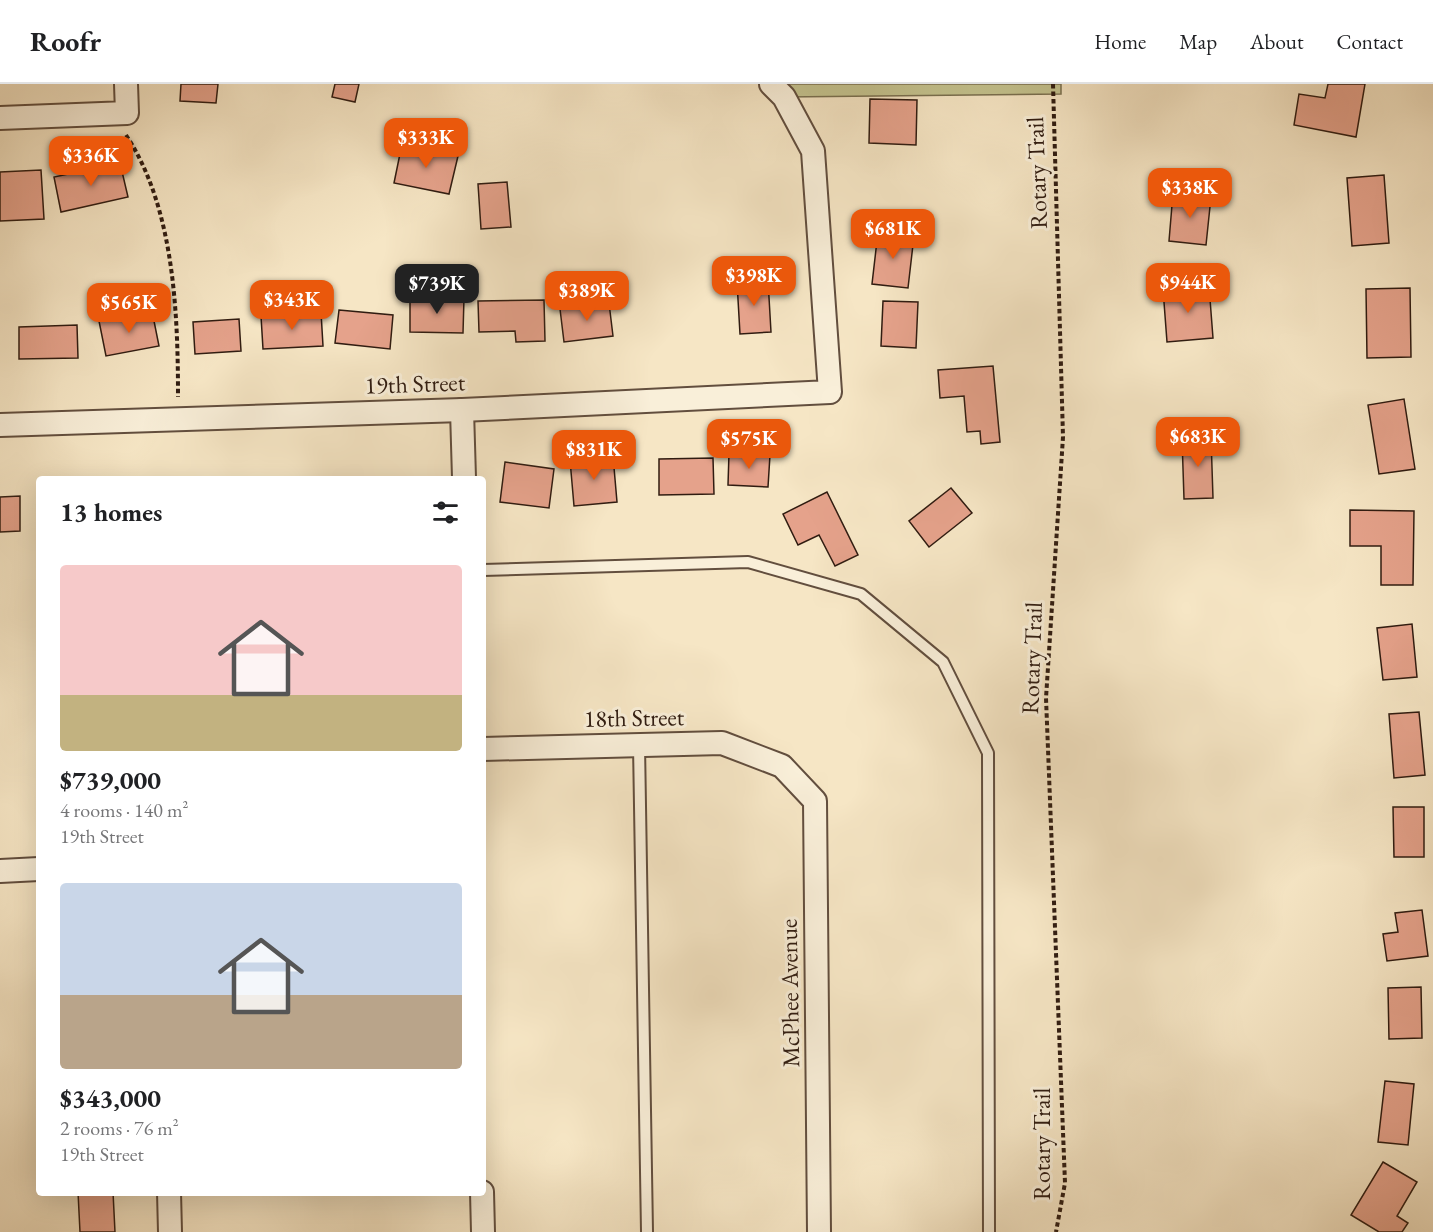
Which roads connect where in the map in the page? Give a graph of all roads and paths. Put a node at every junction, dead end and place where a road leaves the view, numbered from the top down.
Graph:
1 (126, 84) edge
2 (771, 84) edge
3 (1053, 84) edge
4 (108, 114) junction
5 (0, 118) edge
6 (462, 411) junction
7 (178, 418) junction
8 (0, 424) edge
9 (464, 476) edge
10 (486, 570) edge
11 (639, 744) junction
12 (486, 749) edge
13 (782, 766) joint
14 (36, 869) edge
15 (0, 871) edge
16 (169, 1196) edge
17 (482, 1196) edge
18 (170, 1232) edge
19 (483, 1232) edge
20 (647, 1232) edge
21 (819, 1232) edge
22 (989, 1232) edge
23 (1056, 1232) edge

1 - 4 street
2 - 6 street, 19th Street
3 - 23 path, Rotary Trail
4 - 5 street
4 - 7 path
6 - 7 street, 19th Street
6 - 9 street
7 - 8 street, 19th Street
10 - 22 lane
11 - 12 street, 18th Street
11 - 13 street, 18th Street
11 - 20 lane
13 - 21 street, McPhee Avenue
14 - 15 street
16 - 18 street
17 - 19 street

